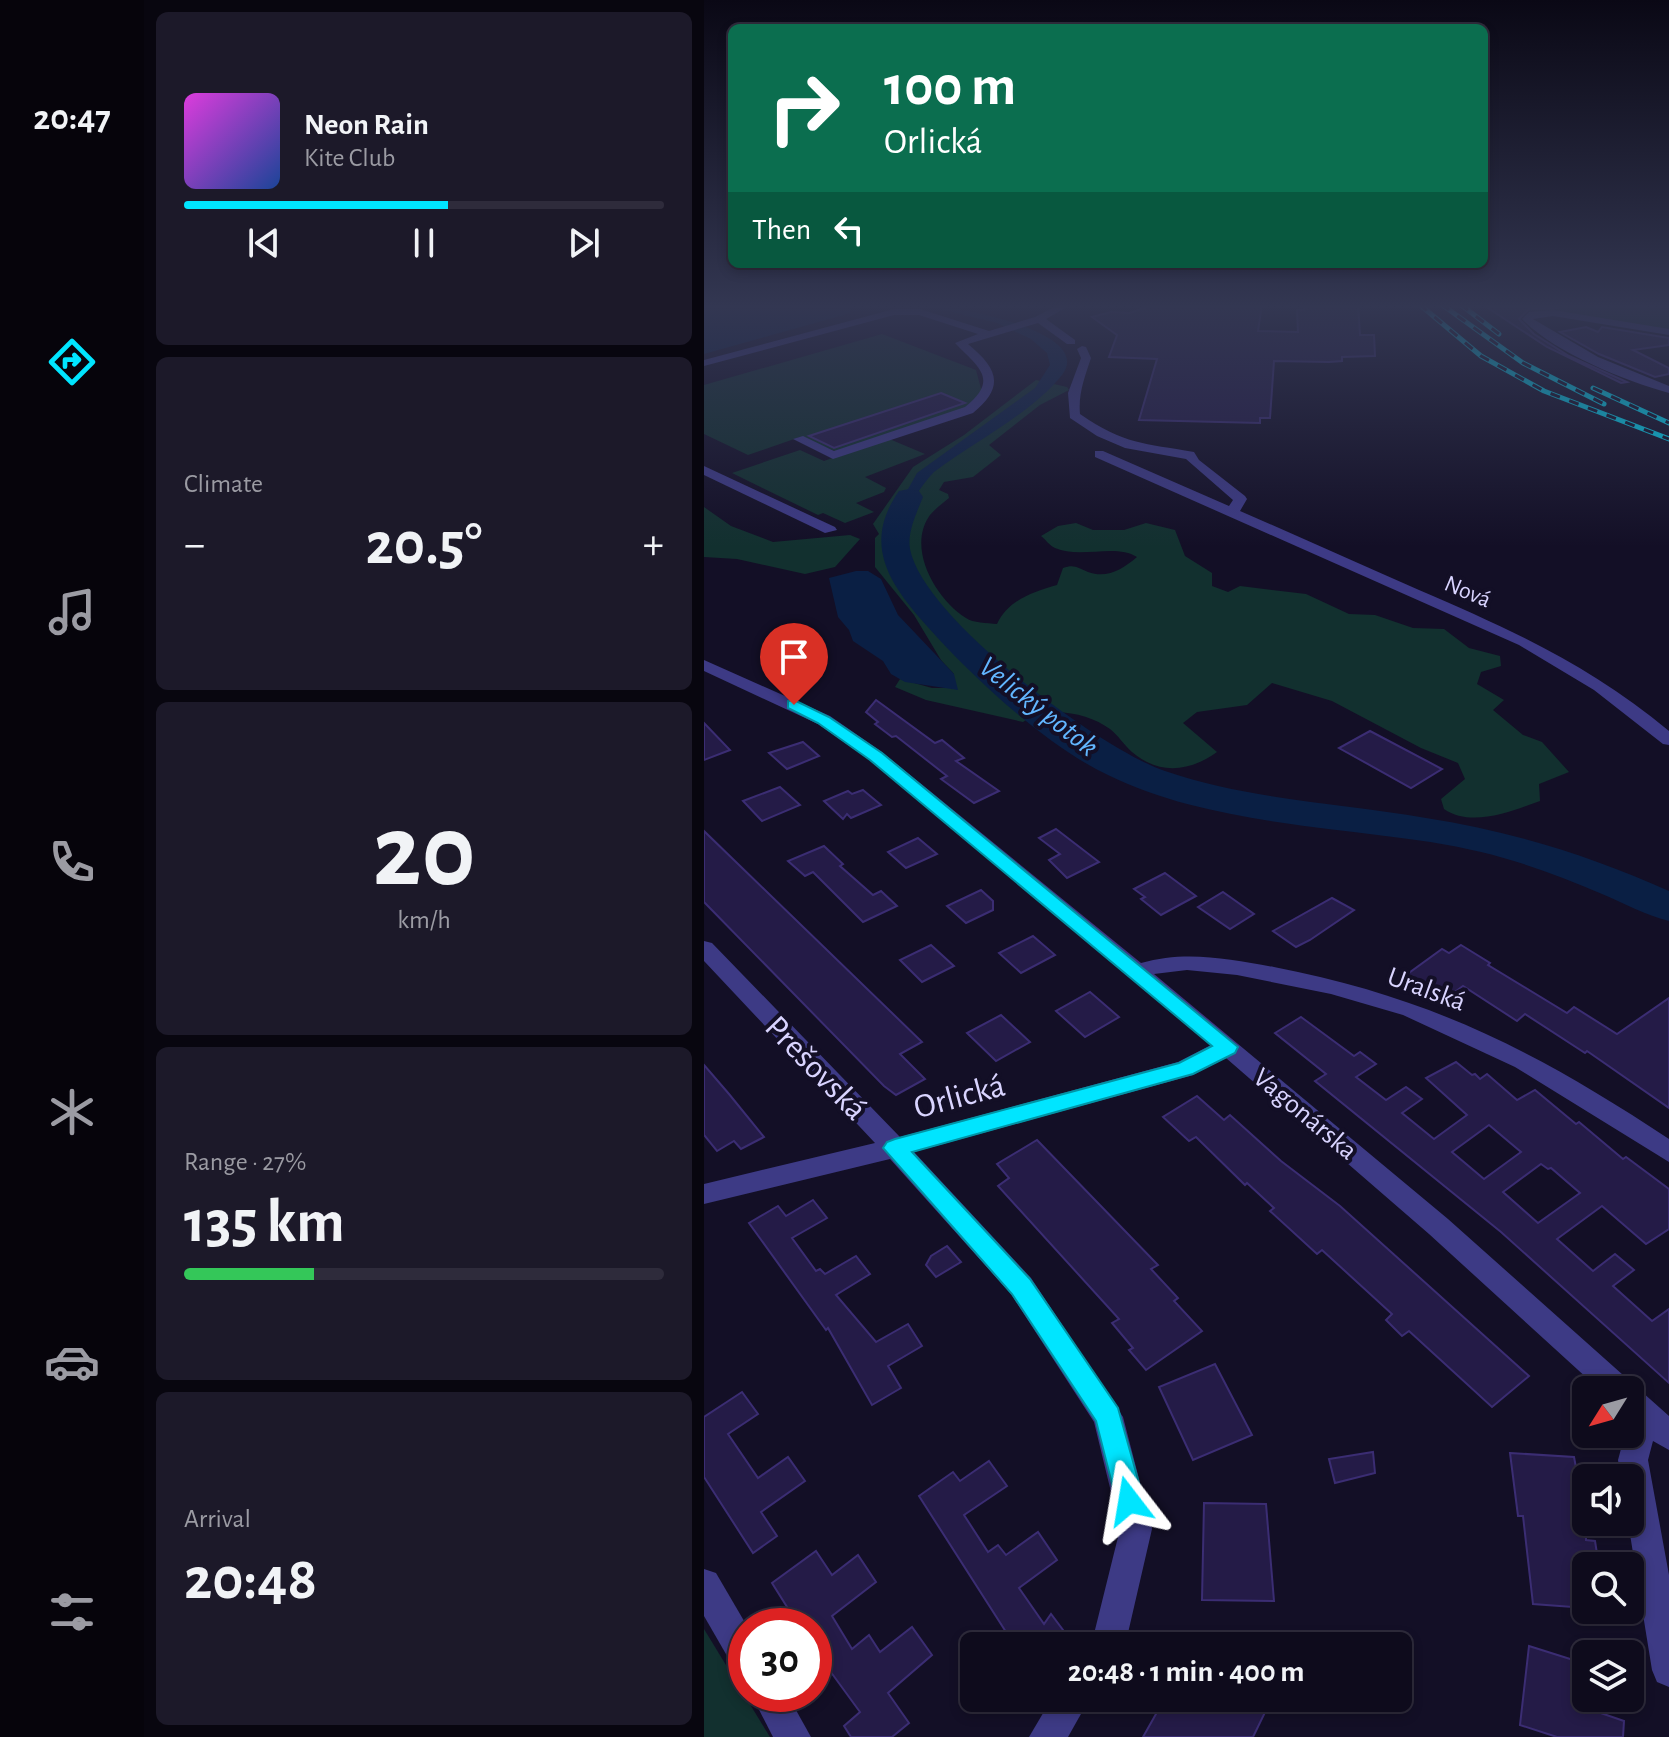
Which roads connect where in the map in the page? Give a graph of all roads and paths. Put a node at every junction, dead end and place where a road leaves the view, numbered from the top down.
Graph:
1 (991, 385) edge
2 (1076, 385) edge
3 (1669, 390) edge
4 (1669, 402) edge
5 (799, 439) dead end
6 (1099, 454) dead end
7 (704, 470) edge
8 (1231, 514) junction
9 (830, 530) dead end
10 (704, 665) edge
11 (1669, 740) edge
12 (704, 948) edge
13 (1138, 971) junction
14 (1228, 1047) junction
15 (895, 1148) junction
16 (1669, 1152) edge
17 (704, 1194) edge
18 (1605, 1376) edge
19 (1648, 1416) edge
20 (704, 1585) edge
21 (728, 1626) edge
22 (1111, 1632) edge
23 (1669, 1670) edge
24 (778, 1712) edge
25 (1064, 1712) edge
26 (793, 1737) edge
27 (1047, 1737) edge

1 - 5 street
2 - 8 street
3 - 4 street
6 - 8 street, Nová
7 - 9 street
8 - 11 street, Nová
10 - 13 street, Vagonárska
12 - 15 street, Prešovská
13 - 14 street, Vagonárska
13 - 16 street, Uralská
14 - 15 street, Orlická
14 - 18 street, Vagonárska
15 - 17 street, Orlická
15 - 22 street, Prešovská
19 - 23 street
20 - 21 street
24 - 26 street
25 - 27 street

